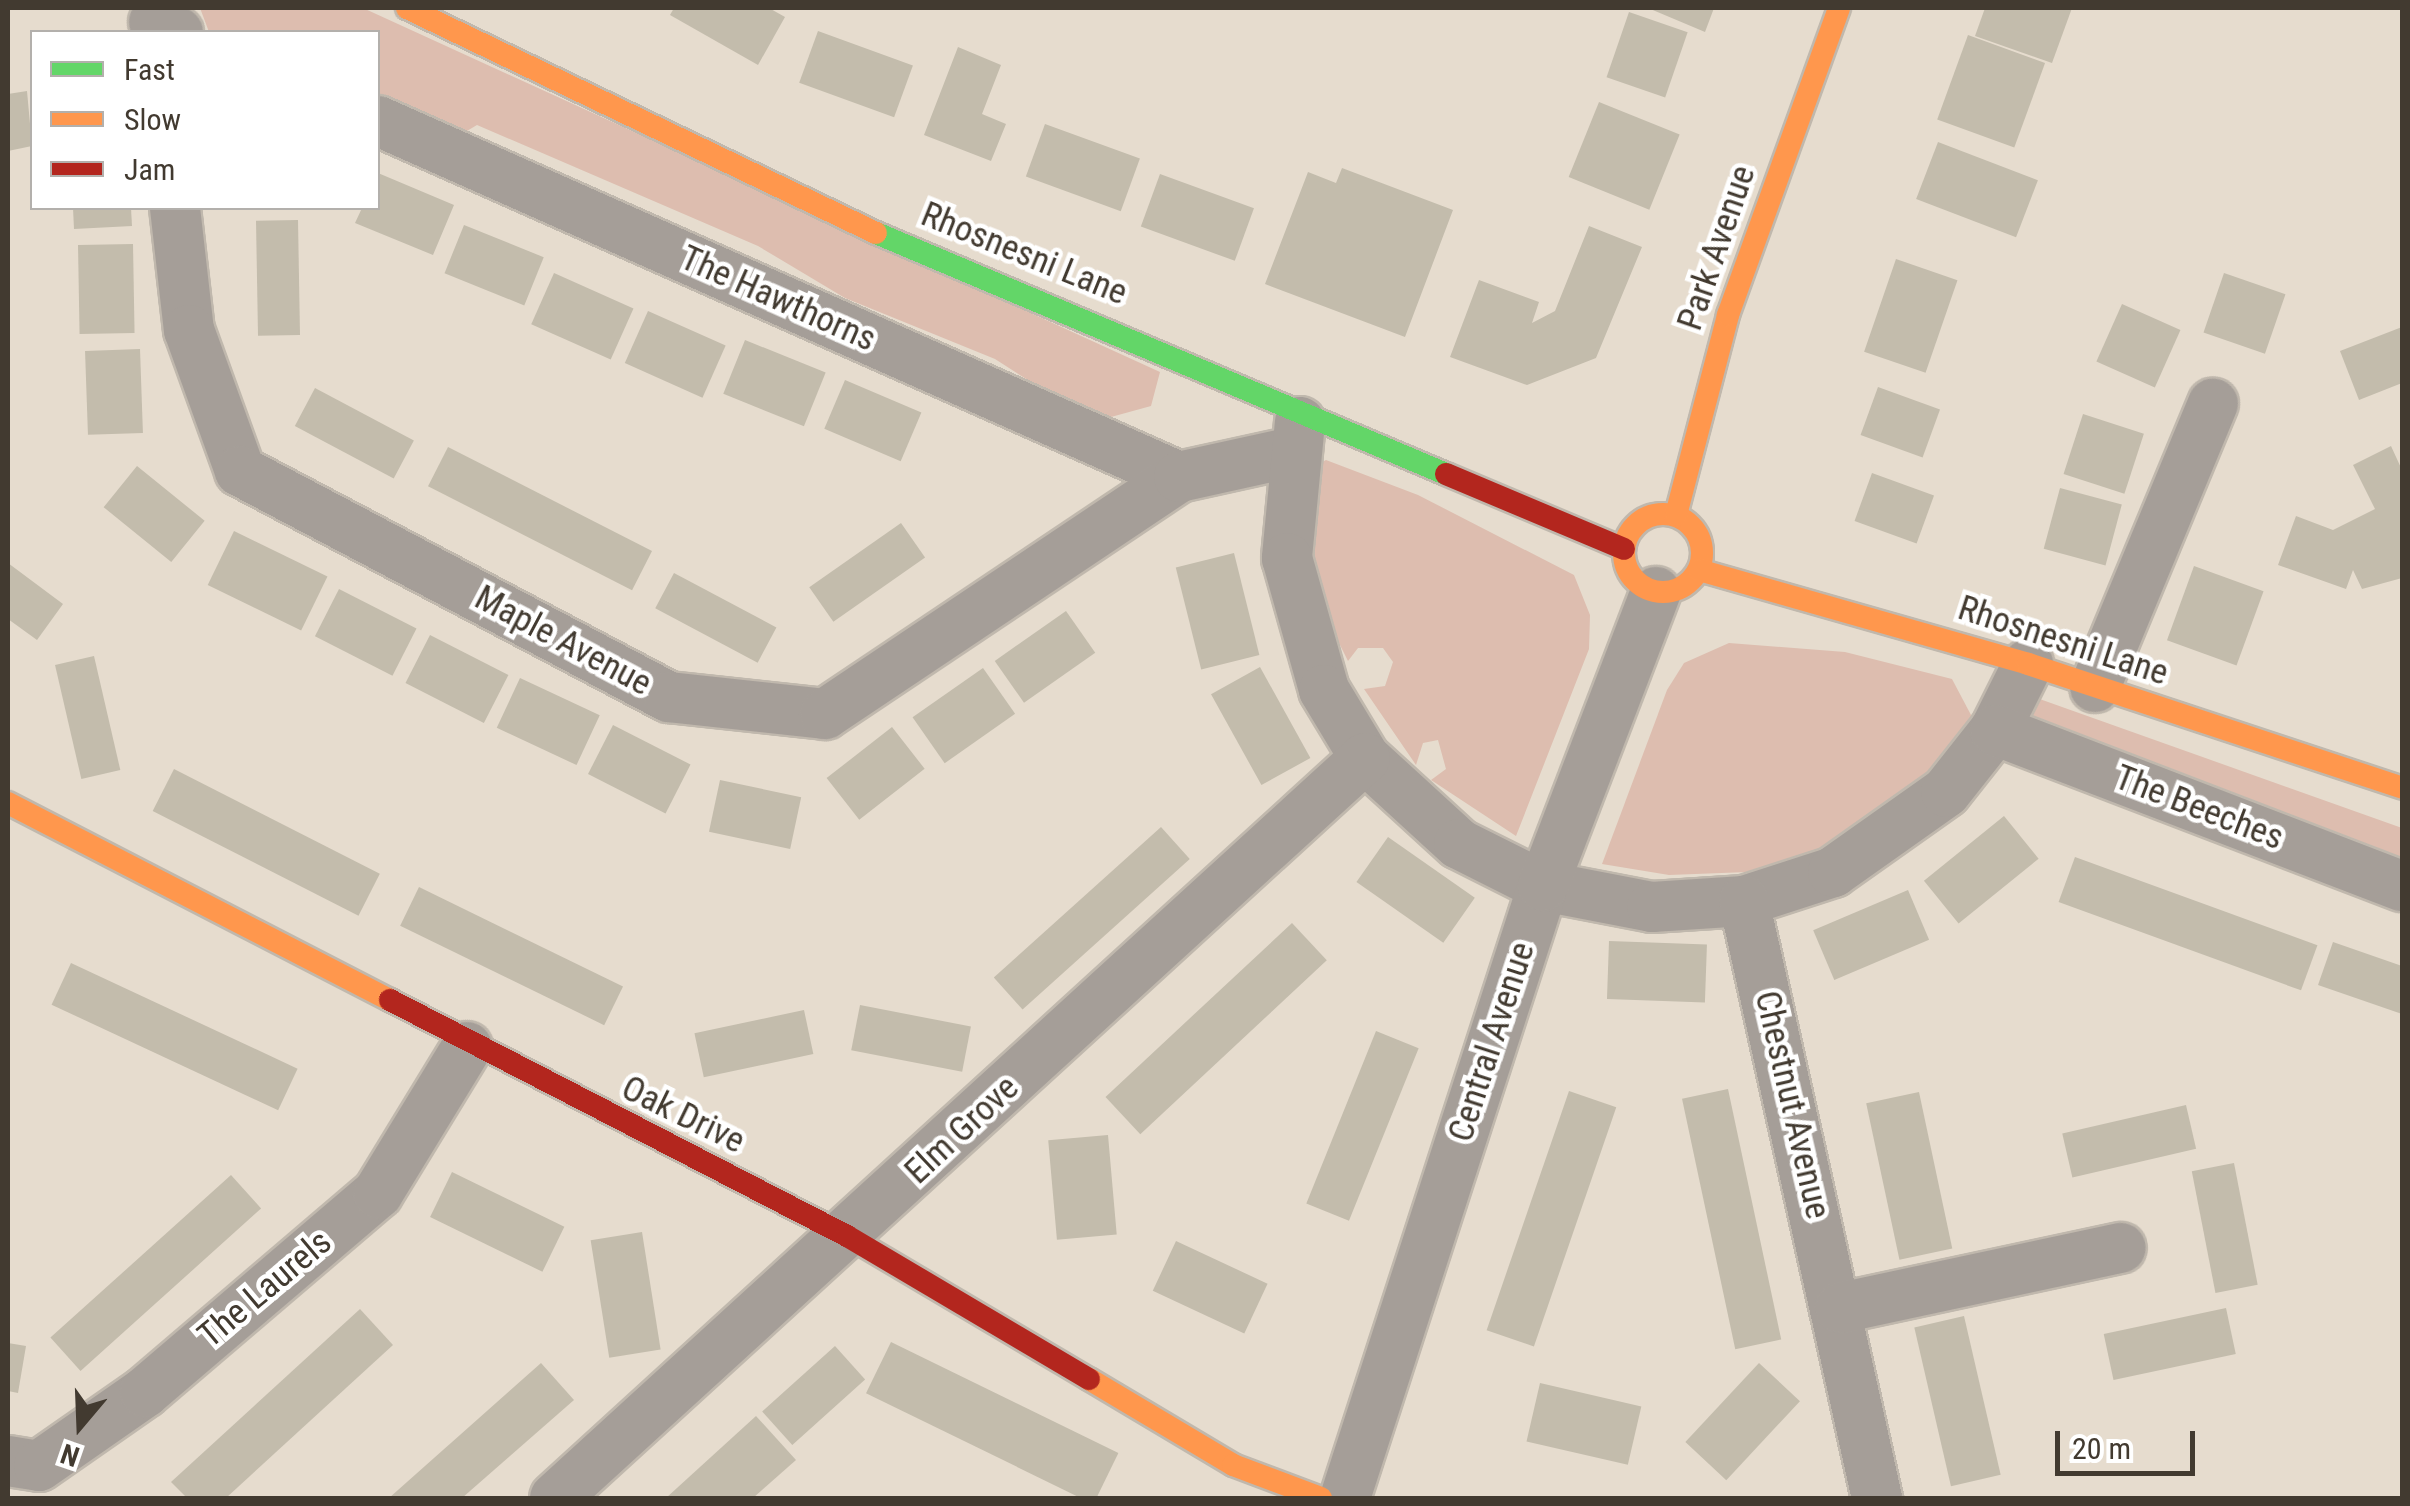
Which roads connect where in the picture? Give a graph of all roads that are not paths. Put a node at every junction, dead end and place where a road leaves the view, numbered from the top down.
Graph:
1 (407, 8) edge
2 (1838, 8) edge
3 (380, 122) edge
4 (175, 210) edge
5 (2213, 404) dead end
6 (1298, 430) junction
7 (1179, 477) junction
8 (1676, 515) junction
9 (1624, 548) junction
10 (1699, 570) junction
11 (1656, 592) junction
12 (2028, 664) junction
13 (2095, 687) junction
14 (1994, 730) junction
15 (1366, 758) junction
16 (2402, 788) edge
17 (8, 804) edge
18 (1543, 886) junction
19 (2402, 886) edge
20 (1744, 901) junction
21 (467, 1047) junction
22 (847, 1236) junction
23 (2121, 1248) dead end
24 (1840, 1308) junction
25 (8, 1460) edge
26 (1228, 1482) edge
27 (556, 1498) edge
28 (1322, 1498) edge
29 (1345, 1498) edge
30 (1877, 1498) edge

1 - 6 main road, Rhosnesni Lane
2 - 8 main road, Park Avenue
3 - 7 street, The Hawthorns
4 - 7 street, Maple Avenue
5 - 13 street
6 - 7 street, Maple Avenue
6 - 9 main road, Rhosnesni Lane
6 - 15 street
8 - 9 main road
8 - 10 main road
9 - 11 main road
10 - 11 main road
10 - 12 main road, Rhosnesni Lane
11 - 18 street, Central Avenue
12 - 13 main road, Rhosnesni Lane
12 - 14 street
13 - 16 main road, Rhosnesni Lane
14 - 19 street, The Beeches
14 - 20 street
15 - 18 street
15 - 22 street, Elm Grove
17 - 21 main road, Oak Drive
18 - 20 street
18 - 29 street, Central Avenue
20 - 24 street, Chestnut Avenue
21 - 22 main road, Oak Drive
21 - 25 street, The Laurels
22 - 26 main road, Oak Drive
22 - 27 street, Elm Grove
23 - 24 street
24 - 30 street, Chestnut Avenue
26 - 28 main road, Oak Drive

